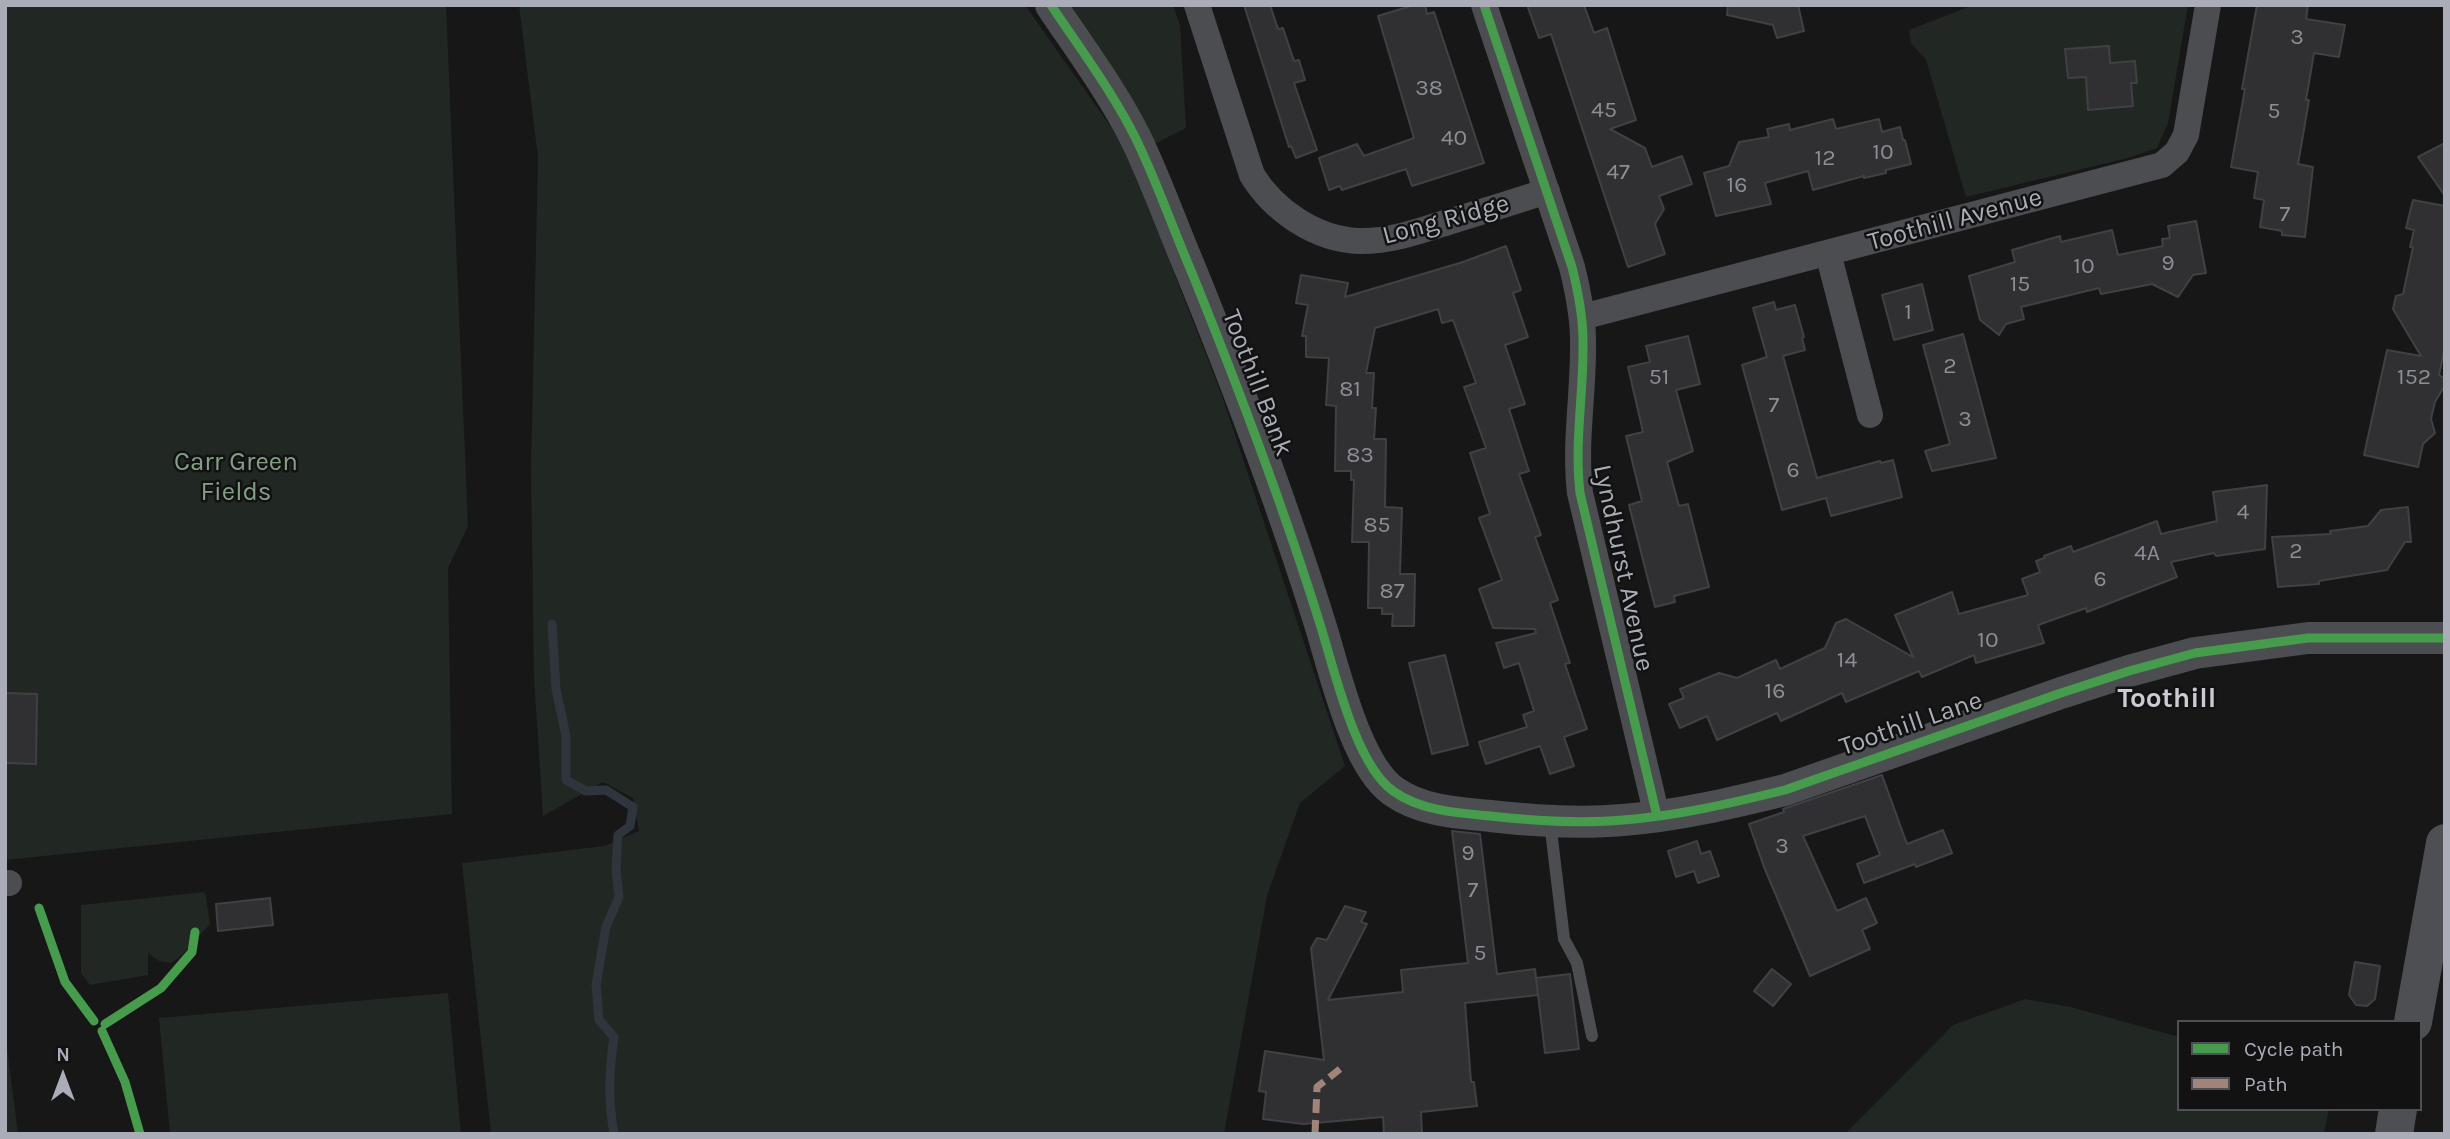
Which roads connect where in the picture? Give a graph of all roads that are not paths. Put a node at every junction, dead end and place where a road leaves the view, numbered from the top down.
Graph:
1 (1051, 5) edge
2 (1197, 5) edge
3 (1484, 5) edge
4 (2208, 5) edge
5 (1547, 191) junction
6 (1828, 253) junction
7 (1582, 317) junction
8 (1870, 415) dead end
9 (2445, 638) edge
10 (1392, 790) joint
11 (1657, 816) junction
12 (1550, 822) junction
13 (2445, 843) edge
14 (2413, 1020) edge
15 (1592, 1036) dead end
16 (2398, 1111) edge
17 (2394, 1134) edge

1 - 10 street, Toothill Bank
2 - 5 street, Long Ridge
3 - 5 street, Lyndhurst Avenue
4 - 6 street, Toothill Avenue
5 - 7 street, Lyndhurst Avenue
6 - 7 street, Toothill Avenue
6 - 8 street
7 - 11 street, Lyndhurst Avenue
9 - 11 street, Toothill Lane
10 - 12 street, Toothill Lane
11 - 12 street, Toothill Lane
12 - 15 lane
13 - 14 main road
16 - 17 main road

